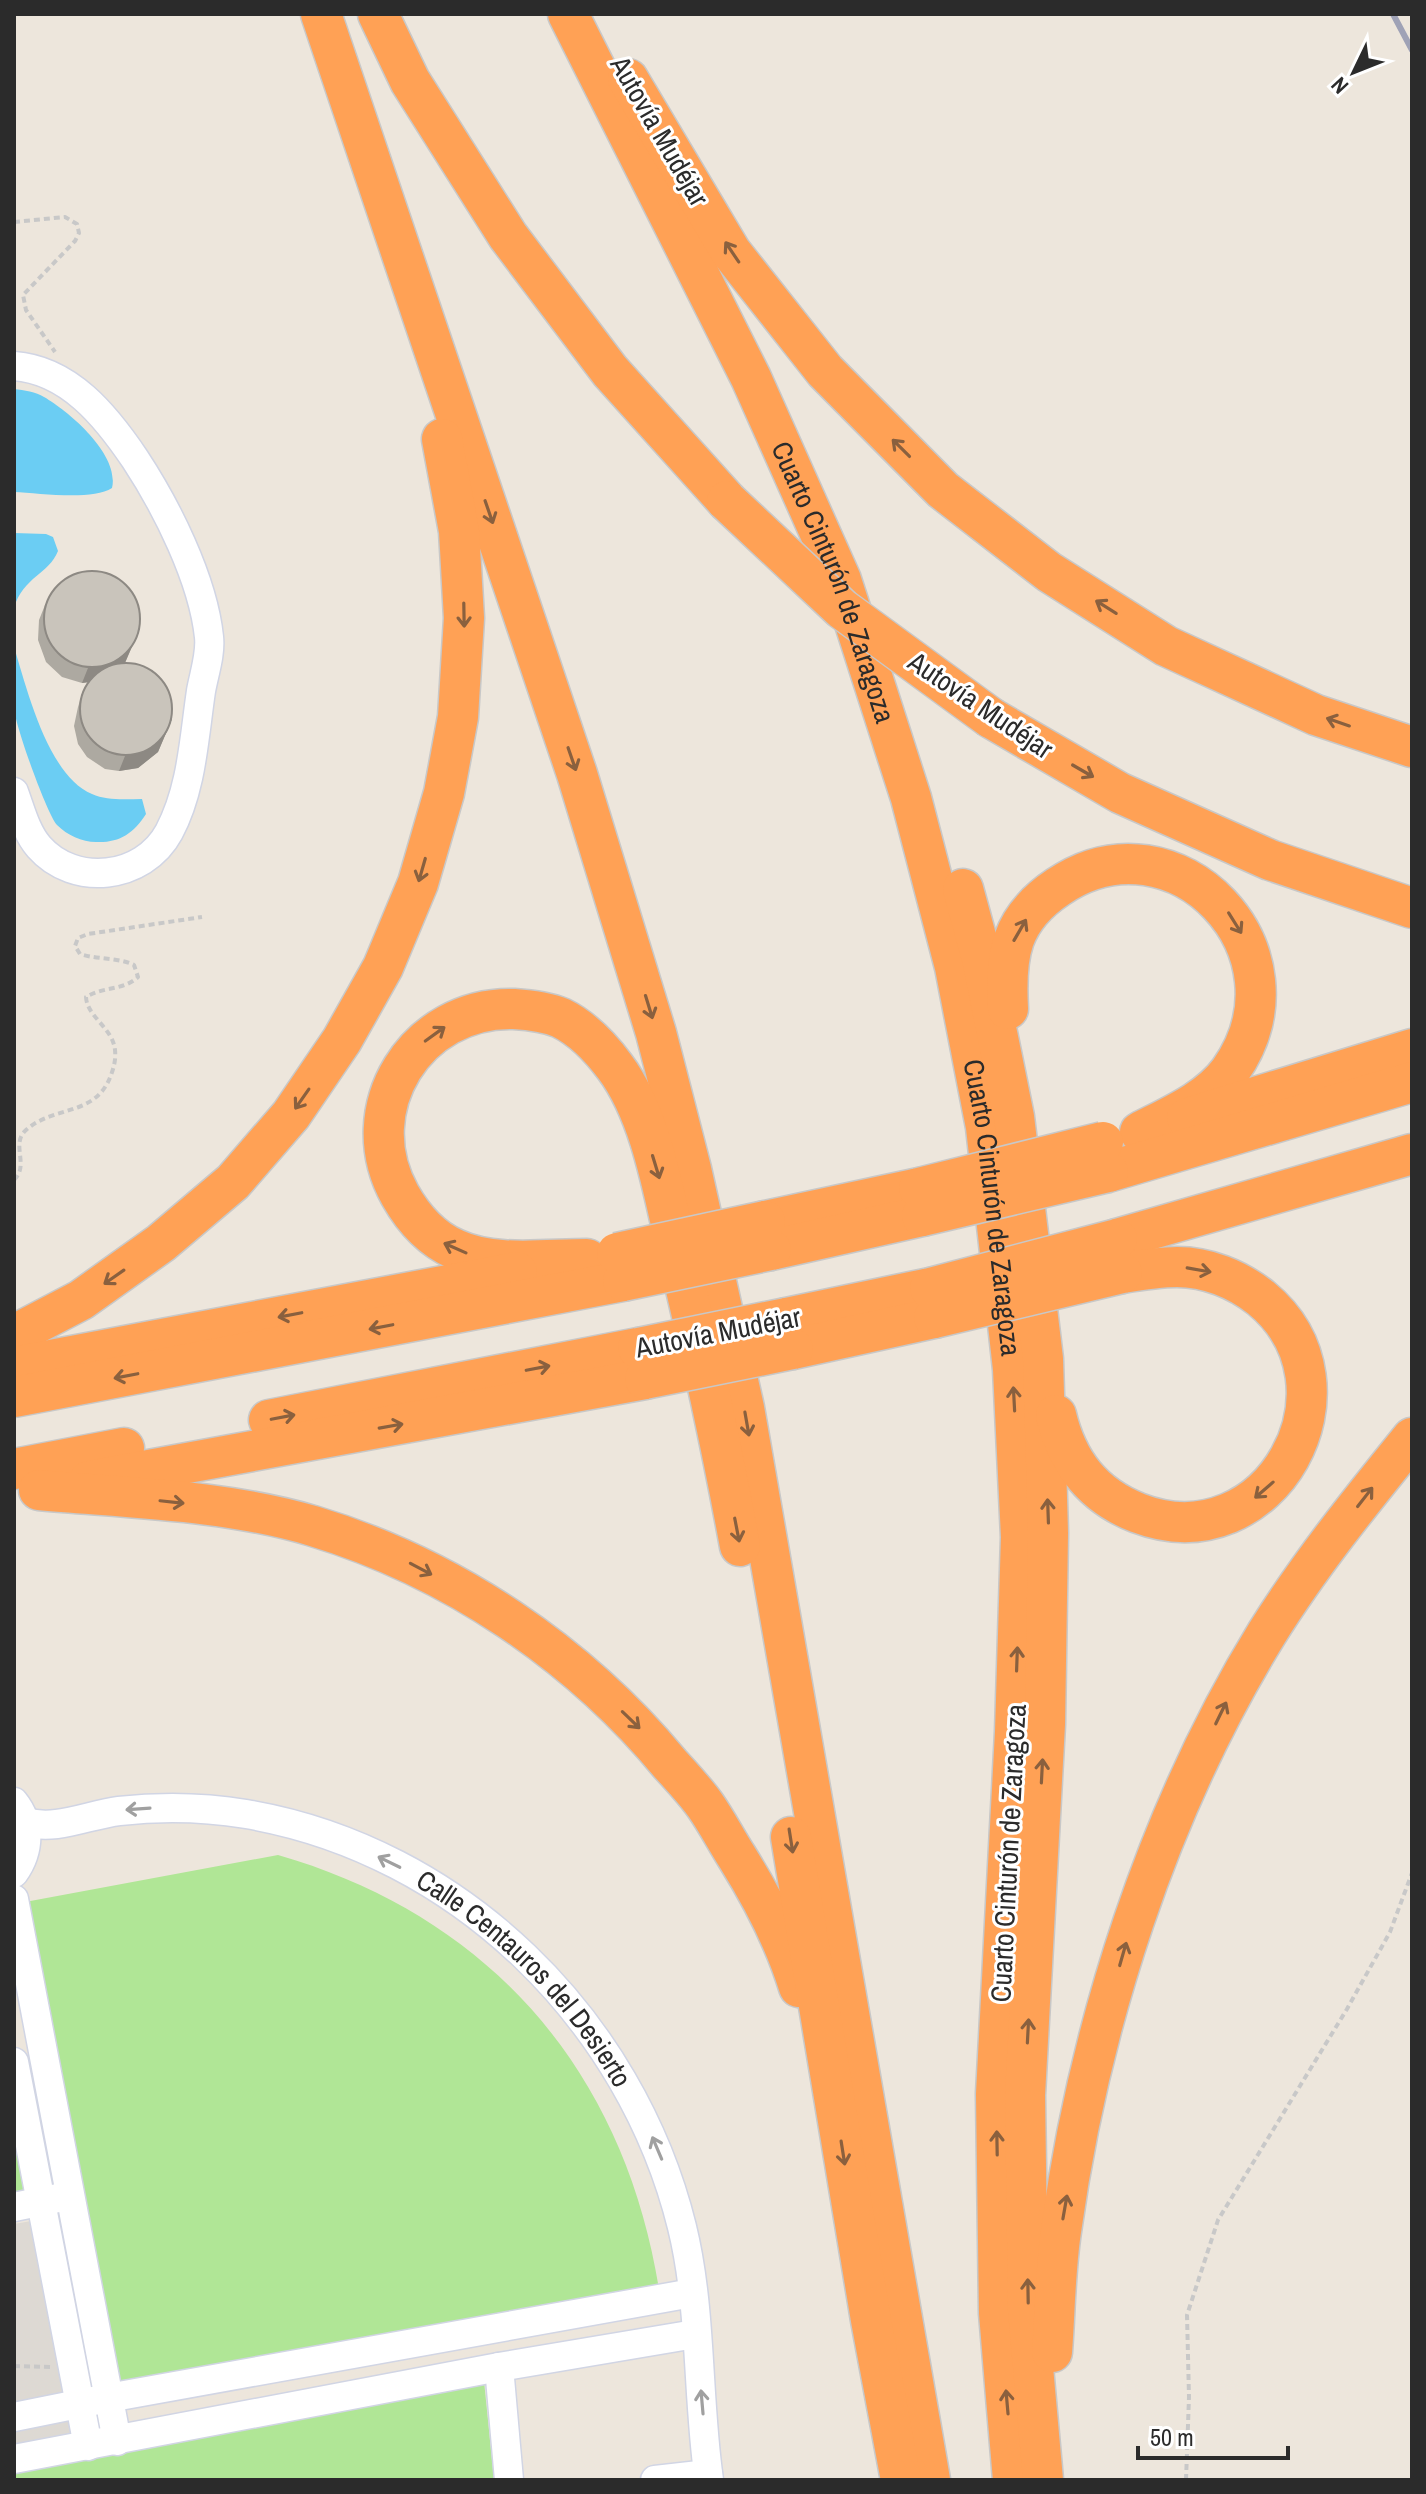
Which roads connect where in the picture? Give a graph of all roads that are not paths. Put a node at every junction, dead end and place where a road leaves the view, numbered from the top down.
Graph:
1 (378, 14) edge
2 (568, 14) edge
3 (594, 14) edge
4 (322, 19) edge
5 (14, 366) edge
6 (751, 378) junction
7 (1412, 747) edge
8 (14, 792) edge
9 (1412, 908) edge
10 (1412, 1049) edge
11 (1412, 1082) edge
12 (1014, 1117) junction
13 (1117, 1148) junction
14 (1412, 1154) edge
15 (1120, 1256) junction
16 (609, 1264) junction
17 (14, 1335) edge
18 (1043, 1359) junction
19 (14, 1367) edge
20 (14, 1397) edge
21 (1412, 1438) edge
22 (22, 1485) edge
23 (19, 1812) edge
24 (14, 1873) edge
25 (14, 1899) edge
26 (14, 2062) edge
27 (835, 2103) junction
28 (71, 2196) junction
29 (27, 2204) edge
30 (692, 2293) junction
31 (695, 2334) junction
32 (499, 2367) junction
33 (108, 2398) junction
34 (80, 2404) junction
35 (14, 2417) edge
36 (117, 2441) junction
37 (88, 2446) junction
38 (14, 2459) edge
39 (709, 2477) edge
40 (509, 2480) edge
41 (655, 2480) edge
42 (901, 2480) edge
43 (930, 2480) edge
44 (1013, 2480) edge
45 (1043, 2480) edge
46 (1057, 2480) edge

1 -> 9 highway, Autovía Mudéjar, bridge
2 - 6 highway, Cuarto Cinturón de Zaragoza
7 -> 3 highway, Autovía Mudéjar
4 -> 17 highway
4 -> 43 highway
5 - 8 street
6 - 12 highway
44 -> 6 highway, Cuarto Cinturón de Zaragoza
10 - 13 highway
11 - 13 highway
12 -> 13 highway
12 - 18 highway
13 - 16 highway, bridge
14 - 15 highway, Autovía Mudéjar
15 -> 18 highway
22 -> 15 highway, Autovía Mudéjar, bridge
16 -> 19 highway
16 -> 20 highway
16 -> 27 highway
45 -> 18 highway
46 -> 21 highway
22 -> 27 highway
23 - 24 street
30 -> 23 street, Calle Centauros del Desierto
25 - 28 street
26 - 29 street
27 -> 42 highway
28 - 29 street
28 - 33 street
29 - 34 street
30 - 31 street, Calle Centauros del Desierto
30 - 33 street
31 - 32 street
39 -> 31 street, Calle Centauros del Desierto
32 - 36 street
32 - 40 street
33 - 34 street
33 - 36 street
34 - 35 street
34 - 37 street
36 - 37 street
37 - 38 street
39 - 41 street

